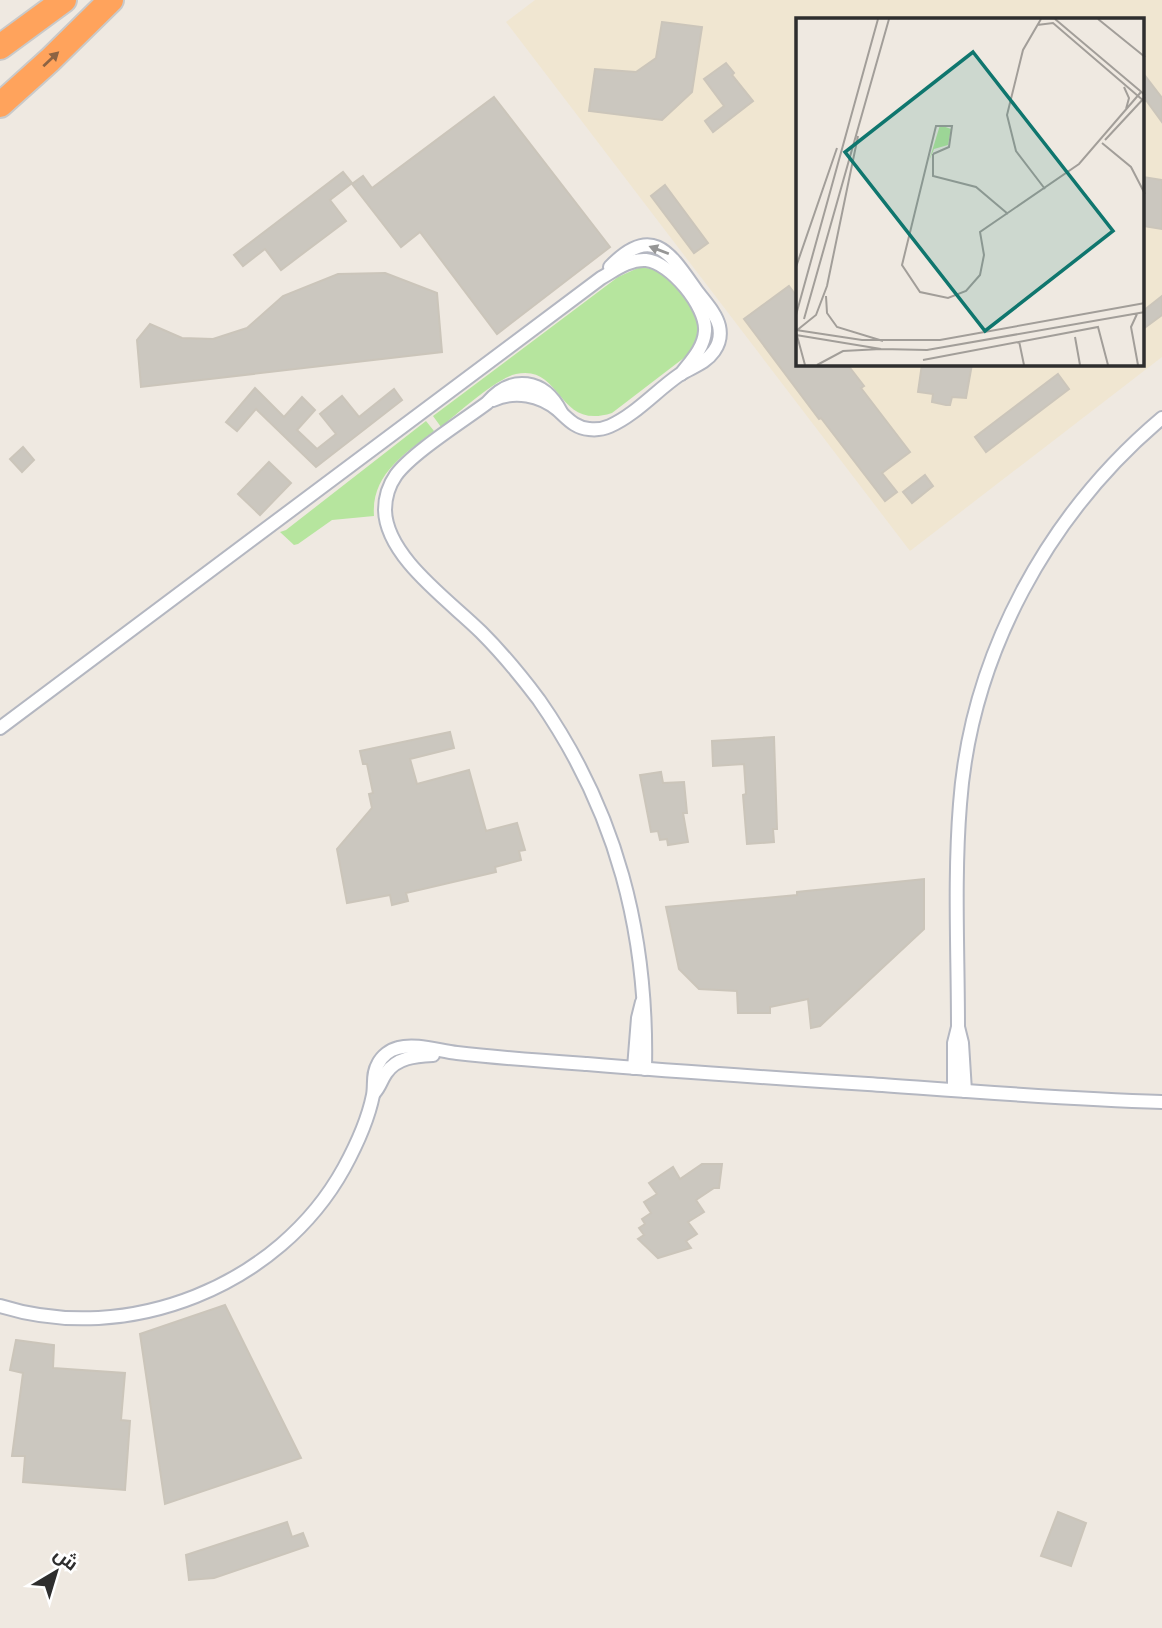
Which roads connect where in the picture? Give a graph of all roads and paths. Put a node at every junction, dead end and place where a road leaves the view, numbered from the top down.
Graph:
1 (64, 0) edge
2 (111, 0) edge
3 (0, 47) edge
4 (0, 105) edge
5 (1162, 418) edge
6 (0, 728) edge
7 (640, 1069) junction
8 (959, 1091) junction
9 (1162, 1102) edge
10 (0, 1306) edge

1 - 3 highway
4 -> 2 highway
5 - 8 street
6 - 7 street
7 - 8 street
7 - 10 street
8 - 9 street

